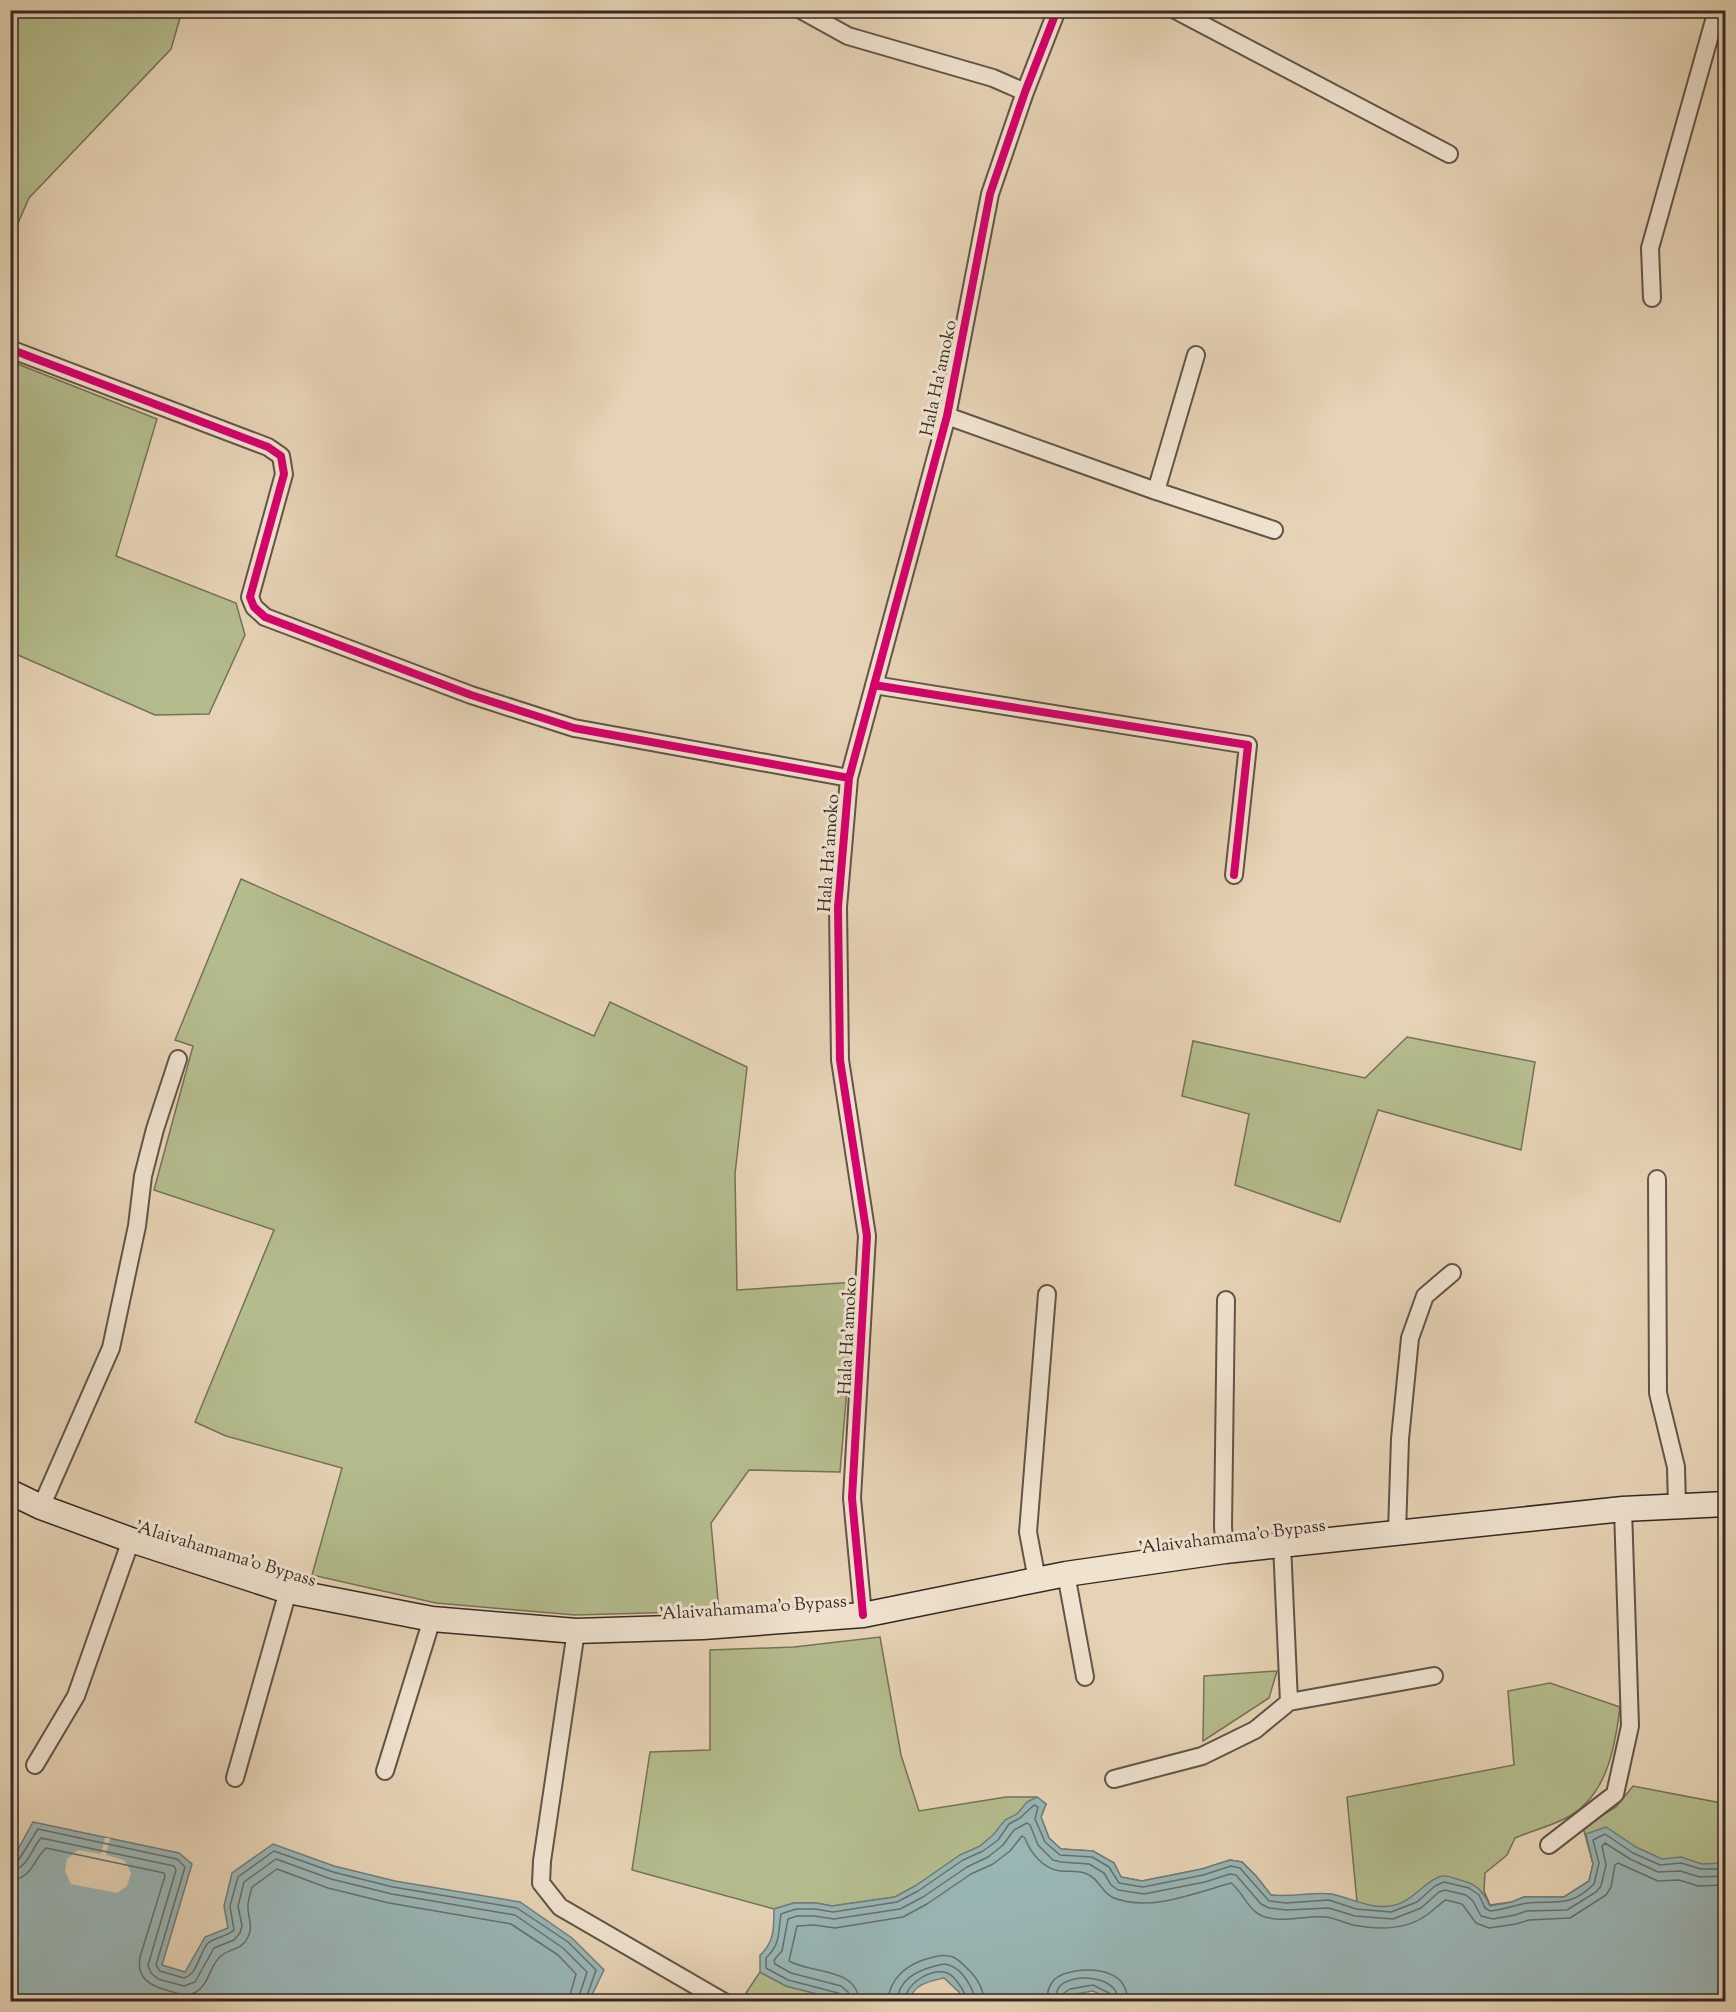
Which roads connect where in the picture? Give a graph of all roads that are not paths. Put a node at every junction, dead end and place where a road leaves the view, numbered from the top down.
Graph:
1 (801, 10) edge
2 (1057, 10) edge
3 (1175, 10) edge
4 (1717, 10) edge
5 (1025, 92) junction
6 (1449, 154) dead end
7 (1652, 298) dead end
8 (10, 350) edge
9 (1196, 355) dead end
10 (947, 416) junction
11 (1156, 491) junction
12 (1274, 530) dead end
13 (874, 685) junction
14 (849, 777) junction
15 (1233, 875) dead end
16 (178, 1059) dead end
17 (1657, 1179) dead end
18 (1452, 1273) dead end
19 (1047, 1294) dead end
20 (1226, 1300) dead end
21 (10, 1492) edge
22 (1725, 1504) edge
23 (1677, 1506) junction
24 (41, 1507) junction
25 (1623, 1509) junction
26 (1397, 1532) junction
27 (131, 1540) junction
28 (1282, 1544) junction
29 (1225, 1551) junction
30 (1066, 1574) junction
31 (1037, 1580) junction
32 (288, 1591) junction
33 (863, 1615) junction
34 (432, 1618) junction
35 (576, 1631) junction
36 (1085, 1677) dead end
37 (1434, 1677) dead end
38 (1289, 1702) junction
39 (35, 1766) dead end
40 (385, 1771) dead end
41 (236, 1778) dead end
42 (1114, 1779) dead end
43 (1549, 1845) dead end
44 (724, 2001) edge

1 - 5 street
2 - 5 street, Hala Ha'amoko
3 - 6 street
4 - 7 street
5 - 10 street, Hala Ha'amoko
8 - 14 street
9 - 11 street
10 - 11 street
10 - 13 street, Hala Ha'amoko
11 - 12 street
13 - 14 street, Hala Ha'amoko
13 - 15 street
14 - 33 street, Hala Ha'amoko
16 - 24 street
17 - 23 street
18 - 26 street
19 - 31 street
20 - 29 street
21 - 24 main road, 'Alaivahamama'o Bypass
22 - 23 main road, 'Alaivahamama'o Bypass
23 - 25 main road, 'Alaivahamama'o Bypass
24 - 27 main road, 'Alaivahamama'o Bypass
25 - 26 main road, 'Alaivahamama'o Bypass
25 - 43 street
26 - 28 main road, 'Alaivahamama'o Bypass
27 - 32 main road, 'Alaivahamama'o Bypass
27 - 39 street
28 - 29 main road, 'Alaivahamama'o Bypass
28 - 38 street
29 - 30 main road, 'Alaivahamama'o Bypass
30 - 31 main road, 'Alaivahamama'o Bypass
30 - 36 street
31 - 33 main road, 'Alaivahamama'o Bypass
32 - 34 main road, 'Alaivahamama'o Bypass
32 - 41 street
33 - 35 main road, 'Alaivahamama'o Bypass
34 - 35 main road, 'Alaivahamama'o Bypass
34 - 40 street
35 - 44 street
37 - 38 street
38 - 42 street

